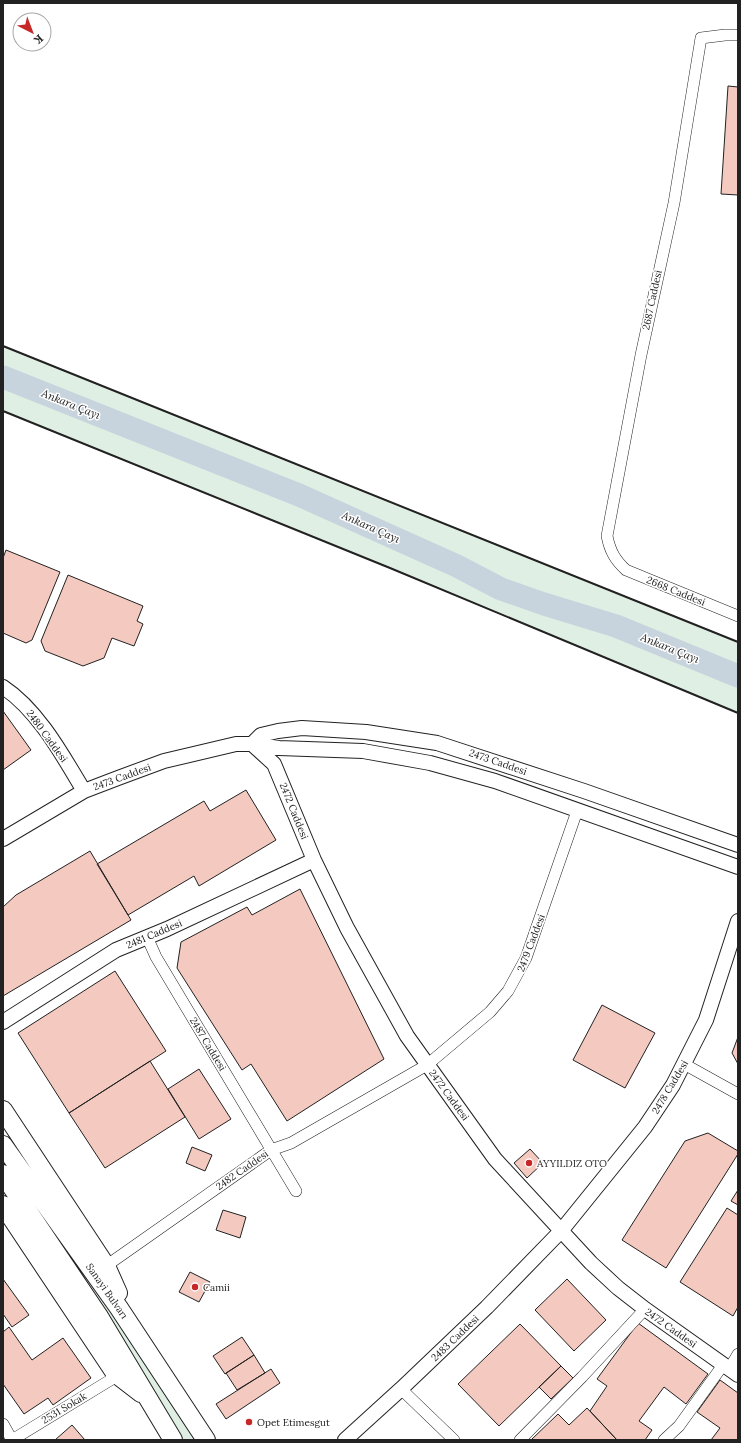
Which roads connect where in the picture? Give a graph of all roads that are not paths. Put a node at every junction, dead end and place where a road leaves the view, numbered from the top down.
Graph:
1 (738, 35) edge
2 (616, 561) joint
3 (738, 616) edge
4 (3, 687) edge
5 (252, 744) junction
6 (84, 790) junction
7 (577, 811) junction
8 (3, 839) edge
9 (738, 845) edge
10 (314, 860) junction
11 (738, 867) edge
12 (738, 921) edge
13 (147, 937) junction
14 (3, 1022) edge
15 (684, 1064) junction
16 (427, 1065) junction
17 (738, 1094) edge
18 (3, 1110) edge
19 (3, 1145) edge
20 (272, 1150) junction
21 (3, 1174) edge
22 (296, 1191) dead end
23 (6, 1217) edge
24 (561, 1231) junction
25 (106, 1266) junction
26 (645, 1309) junction
27 (128, 1322) junction
28 (738, 1354) edge
29 (730, 1370) edge
30 (118, 1376) junction
31 (401, 1389) junction
32 (147, 1398) junction
33 (3, 1424) edge
34 (12, 1440) edge
35 (173, 1440) edge
36 (206, 1440) edge
37 (345, 1440) edge
38 (454, 1440) edge
39 (520, 1440) edge
40 (664, 1440) edge

1 - 2 street, 2687 Caddesi
2 - 3 street, 2668 Caddesi
4 - 6 street, 2480 Caddesi
5 - 6 street, 2473 Caddesi
5 - 7 street, 2473 Caddesi
5 - 9 street, 2473 Caddesi
5 - 10 street, 2472 Caddesi
6 - 8 street, 2473 Caddesi
7 - 11 street, 2473 Caddesi
7 - 16 street, 2479 Caddesi
10 - 13 street, 2481 Caddesi
10 - 16 street, 2472 Caddesi
12 - 15 street, 2478 Caddesi
13 - 14 street, 2481 Caddesi
13 - 20 street, 2487 Caddesi
15 - 17 street
15 - 24 street, 2478 Caddesi
16 - 20 street, 2482 Caddesi
16 - 24 street, 2472 Caddesi
18 - 25 main road
19 - 27 main road, Sanayi Bulvarı
20 - 22 street, 2487 Caddesi
20 - 25 street, 2482 Caddesi
21 - 32 main road, Sanayi Bulvarı
23 - 30 main road
24 - 26 street, 2472 Caddesi
24 - 31 street, 2483 Caddesi
25 - 27 main road
26 - 29 street, 2472 Caddesi
26 - 39 street
27 - 36 main road, Sanayi Bulvarı
28 - 29 street
29 - 40 street
30 - 32 main road
30 - 34 street, 2531 Sokak
31 - 37 street, 2483 Caddesi
31 - 38 street
32 - 35 main road, Sanayi Bulvarı
33 - 34 street

